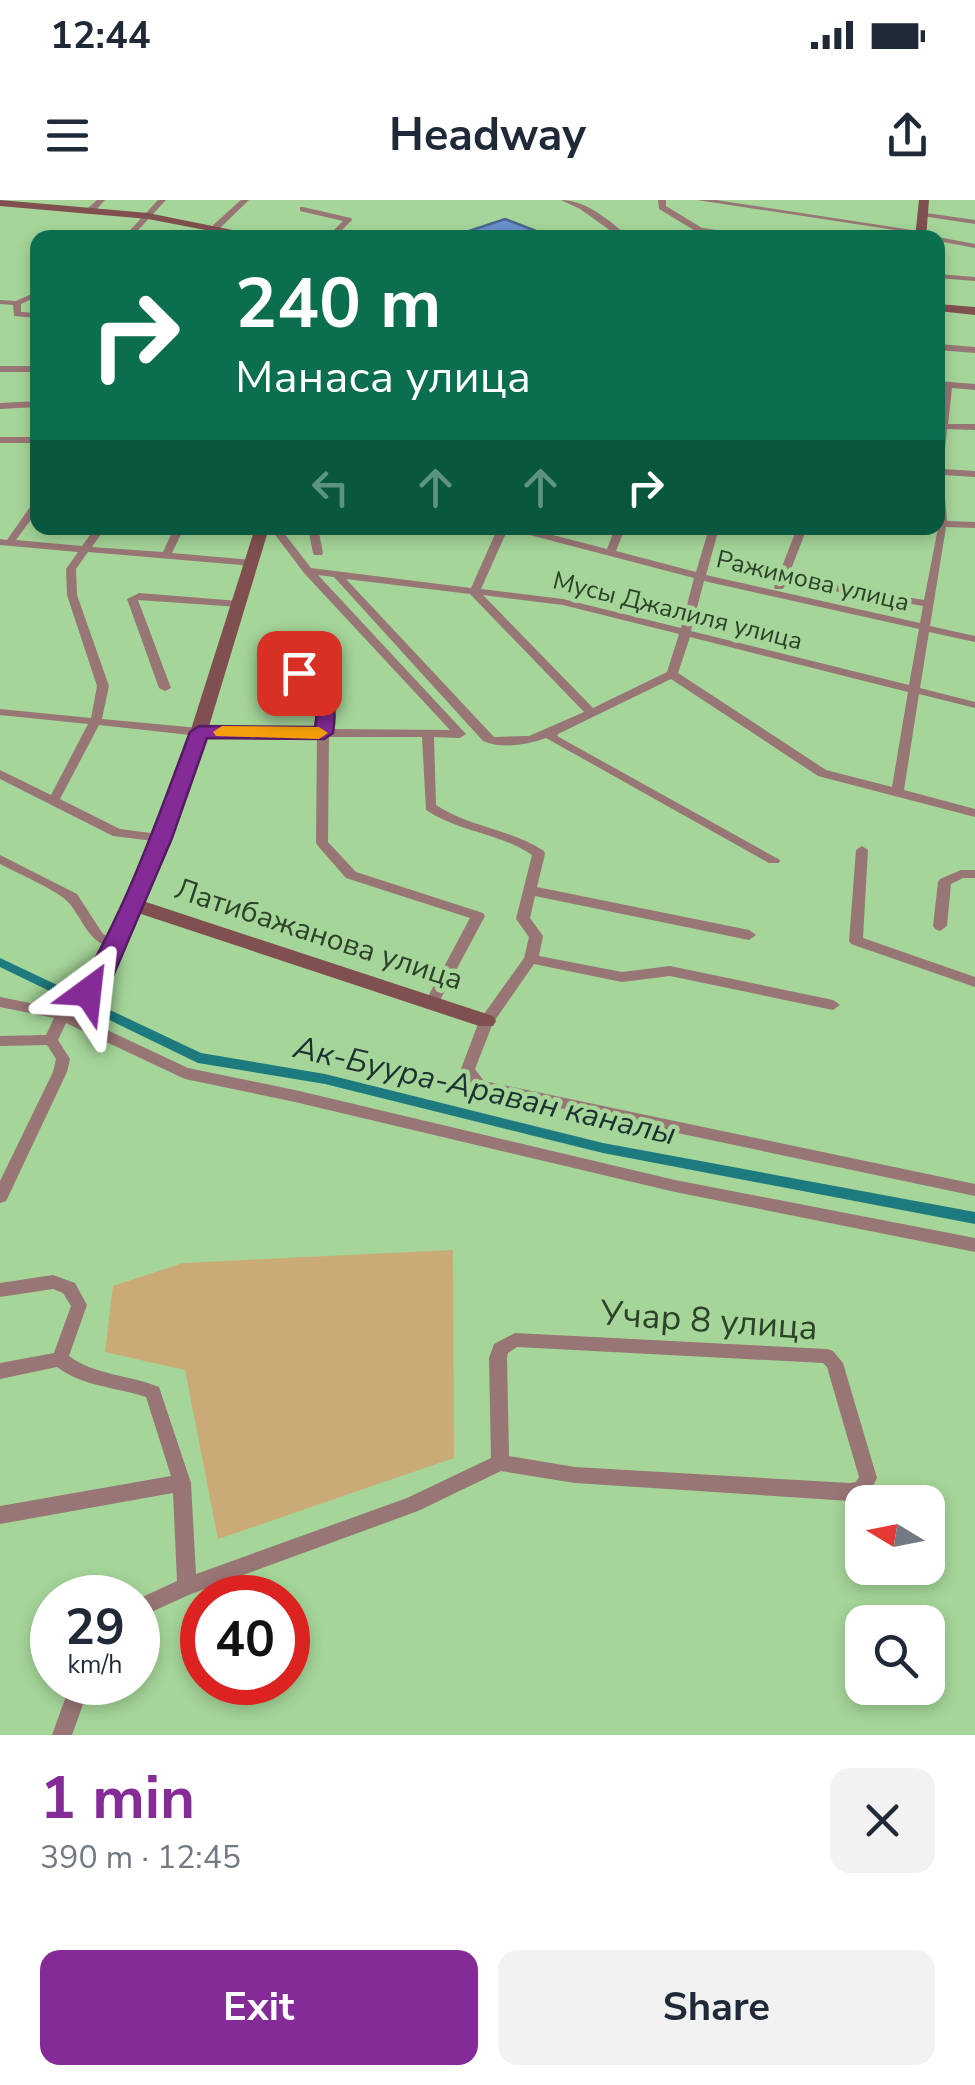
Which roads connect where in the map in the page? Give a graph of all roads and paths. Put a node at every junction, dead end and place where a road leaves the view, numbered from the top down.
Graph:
1 (102, 200) edge
2 (162, 200) edge
3 (244, 200) edge
4 (565, 200) edge
5 (593, 200) edge
6 (701, 200) edge
7 (924, 200) edge
8 (0, 203) edge
9 (40, 203) edge
10 (662, 204) edge
11 (584, 207) junction
12 (304, 208) dead end
13 (91, 210) junction
14 (922, 214) junction
15 (148, 216) junction
16 (975, 222) edge
17 (216, 228) junction
18 (134, 230) edge
19 (226, 230) edge
20 (337, 230) edge
21 (616, 230) edge
22 (700, 230) edge
23 (885, 230) edge
24 (922, 230) edge
25 (945, 240) edge
26 (975, 246) edge
27 (945, 277) edge
28 (975, 279) edge
29 (30, 297) edge
30 (0, 302) edge
31 (17, 303) junction
32 (945, 309) edge
33 (975, 311) edge
34 (30, 315) edge
35 (945, 348) edge
36 (975, 350) edge
37 (30, 368) edge
38 (0, 369) edge
39 (945, 385) edge
40 (975, 388) edge
41 (30, 404) edge
42 (0, 406) edge
43 (945, 426) edge
44 (975, 427) edge
45 (30, 440) edge
46 (1, 441) edge
47 (945, 473) edge
48 (975, 474) edge
49 (30, 512) edge
50 (945, 524) edge
51 (975, 525) edge
52 (95, 535) edge
53 (176, 535) edge
54 (260, 535) edge
55 (280, 535) edge
56 (314, 535) edge
57 (500, 535) edge
58 (539, 535) edge
59 (617, 535) edge
60 (712, 535) edge
61 (799, 535) edge
62 (939, 535) edge
63 (5, 542) edge
64 (86, 549) junction
65 (611, 551) junction
66 (318, 553) dead end
67 (166, 556) junction
68 (253, 563) junction
69 (308, 571) junction
70 (698, 576) junction
71 (339, 577) junction
72 (782, 579) junction
73 (474, 592) junction
74 (776, 595) junction
75 (239, 604) junction
76 (930, 604) junction
77 (927, 630) junction
78 (688, 632) junction
79 (975, 639) edge
80 (299, 673) dead end
81 (672, 674) junction
82 (166, 688) dead end
83 (917, 692) junction
84 (975, 705) edge
85 (0, 712) edge
86 (592, 712) junction
87 (96, 720) junction
88 (199, 732) junction
89 (553, 732) junction
90 (324, 733) junction
91 (428, 734) junction
92 (0, 774) edge
93 (897, 793) junction
94 (54, 800) junction
95 (975, 814) edge
96 (162, 838) junction
97 (862, 850) dead end
98 (0, 859) edge
99 (774, 860) dead end
100 (975, 874) edge
101 (530, 890) junction
102 (132, 904) junction
103 (940, 926) dead end
104 (749, 935) dead end
105 (115, 944) junction
106 (531, 959) junction
107 (975, 982) edge
108 (88, 992) joint
109 (0, 1002) edge
110 (431, 1004) junction
111 (833, 1005) dead end
112 (66, 1012) junction
113 (486, 1021) junction
114 (52, 1040) junction
115 (0, 1041) edge
116 (975, 1190) edge
117 (0, 1197) edge
118 (975, 1246) edge
119 (0, 1290) edge
120 (60, 1359) junction
121 (0, 1370) edge
122 (500, 1463) junction
123 (182, 1483) junction
124 (0, 1515) edge
125 (186, 1575) edge
126 (217, 1575) edge
127 (73, 1705) edge
128 (62, 1735) edge

1 - 13 street
2 - 15 street
3 - 17 street
4 - 11 street
5 - 11 street
6 - 23 street
7 - 14 street
8 - 9 street
9 - 13 street
10 - 22 street
11 - 21 street
12 - 20 street
13 - 15 street
14 - 16 street
14 - 24 street
15 - 17 street
15 - 18 street
17 - 19 street
25 - 26 street
27 - 28 street
29 - 31 street
30 - 31 street
31 - 34 street
32 - 33 street
35 - 36 street
37 - 38 street
39 - 40 street
41 - 42 street
43 - 44 street
45 - 46 street
47 - 48 street
49 - 63 street
50 - 51 street
52 - 64 street
53 - 67 street
54 - 68 street
55 - 69 street
56 - 66 street
57 - 73 street
58 - 65 street, Ражимова улица
59 - 65 street
60 - 70 street
61 - 72 street
62 - 76 street
63 - 64 street
64 - 67 street
64 - 87 street
65 - 70 street, Ражимова улица
67 - 68 street
68 - 75 street
69 - 71 street, Мусы Джалиля улица
69 - 91 street
70 - 74 street, Ражимова улица
70 - 78 street
71 - 73 street, Мусы Джалиля улица
71 - 89 street
72 - 74 street
72 - 76 street
73 - 78 street, Мусы Джалиля улица
73 - 86 street
74 - 77 street, Ражимова улица
75 - 82 street
75 - 88 street
76 - 77 street
77 - 79 street, Ражимова улица
77 - 83 street
78 - 81 street
78 - 83 street, Мусы Джалиля улица
80 - 90 street
81 - 86 street
81 - 93 street
83 - 84 street, Мусы Джалиля улица
83 - 93 street
85 - 87 street
86 - 89 street
87 - 88 street
87 - 94 street
88 - 90 street
88 - 96 street
89 - 99 street
90 - 91 street
90 - 110 street
91 - 101 street
92 - 94 street
93 - 95 street
94 - 96 street
96 - 102 street
97 - 107 street
98 - 105 street
100 - 103 street
101 - 104 street
101 - 106 street
102 - 105 street
102 - 110 street, Латибажанова улица
105 - 108 street
106 - 111 street
106 - 113 street
108 - 112 street
109 - 112 street
110 - 113 street, Латибажанова улица
112 - 114 street
112 - 118 street
113 - 116 street
114 - 115 street
114 - 117 street
119 - 120 street
120 - 121 street
120 - 123 street
122 - 122 street, Учар 8 улица
122 - 126 street
123 - 124 street
123 - 125 street
127 - 128 street

